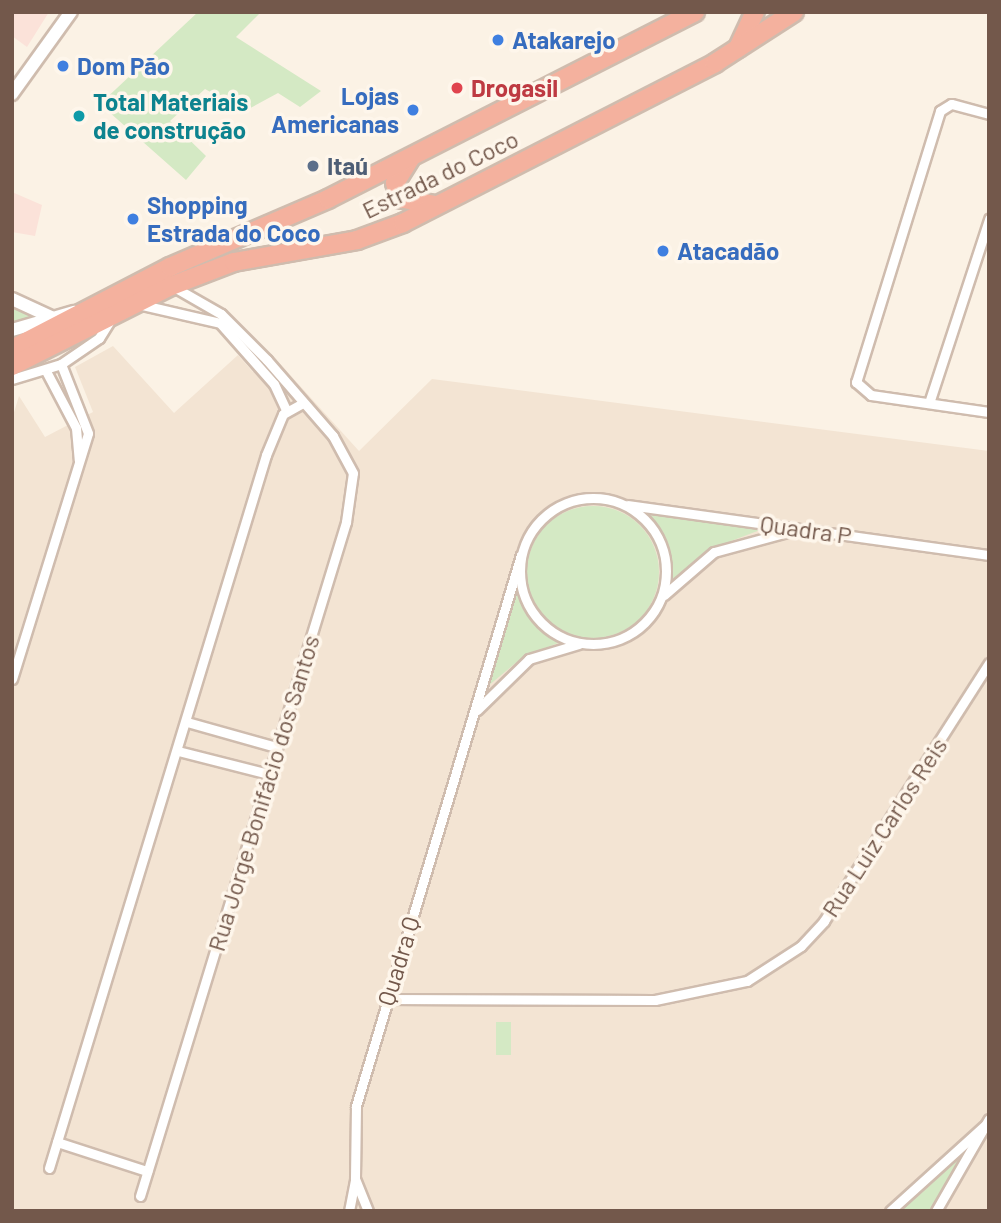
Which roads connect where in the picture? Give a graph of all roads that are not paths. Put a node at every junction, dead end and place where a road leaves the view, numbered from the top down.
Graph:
1 (71, 12) edge
2 (755, 12) edge
3 (794, 12) edge
4 (691, 13) edge
5 (736, 51) junction
6 (12, 94) edge
7 (989, 114) edge
8 (411, 158) junction
9 (443, 205) junction
10 (989, 219) edge
11 (171, 286) junction
12 (12, 299) edge
13 (137, 303) junction
14 (92, 308) junction
15 (112, 316) junction
16 (51, 317) junction
17 (226, 323) junction
18 (12, 330) edge
19 (12, 349) edge
20 (255, 354) junction
21 (61, 364) junction
22 (12, 366) edge
23 (46, 371) junction
24 (67, 377) junction
25 (12, 379) edge
26 (54, 386) junction
27 (303, 403) junction
28 (929, 403) junction
29 (286, 410) junction
30 (989, 412) edge
31 (83, 435) junction
32 (623, 505) junction
33 (804, 529) junction
34 (521, 555) junction
35 (989, 555) edge
36 (662, 597) junction
37 (580, 643) junction
38 (989, 663) edge
39 (12, 679) edge
40 (474, 714) junction
41 (187, 722) junction
42 (276, 747) junction
43 (178, 751) junction
44 (268, 774) junction
45 (386, 999) junction
46 (987, 1122) edge
47 (57, 1142) junction
48 (49, 1168) dead end
49 (147, 1171) junction
50 (355, 1178) junction
51 (140, 1195) dead end
52 (349, 1211) edge
53 (368, 1211) edge
54 (890, 1211) edge
55 (936, 1211) edge

1 - 6 street
2 - 5 highway
3 - 5 highway, Estrada do Coco
4 - 8 highway, Estrada do Coco
5 - 9 highway, Estrada do Coco
7 - 28 street
8 - 9 highway
8 - 14 highway, Estrada do Coco
9 - 11 highway, Estrada do Coco
10 - 28 street
11 - 13 highway, Estrada do Coco
11 - 17 street
12 - 16 street
13 - 15 highway, Estrada do Coco
13 - 17 street
14 - 16 street
14 - 19 highway, Estrada do Coco
15 - 21 street
15 - 22 highway, Estrada do Coco
16 - 18 street
17 - 20 street
20 - 27 street, Rua Jorge Bonifácio dos Santos
20 - 29 street
21 - 23 street
21 - 24 street
23 - 25 street
23 - 26 street
24 - 26 street
24 - 31 street
26 - 31 street
27 - 29 street
27 - 42 street, Rua Jorge Bonifácio dos Santos
28 - 30 street
29 - 41 street
31 - 39 street
32 - 33 street, Quadra P
32 - 34 street
32 - 36 street
33 - 35 street, Quadra P
33 - 36 street
34 - 37 street
34 - 40 street
36 - 37 street
37 - 40 street
38 - 45 street, Rua Luiz Carlos Reis
40 - 45 street, Quadra Q
41 - 42 street
41 - 43 street
42 - 44 street, Rua Jorge Bonifácio dos Santos
43 - 44 street
43 - 47 street
44 - 49 street, Rua Jorge Bonifácio dos Santos
45 - 50 street, Quadra Q
46 - 54 street
46 - 55 street
47 - 48 street
47 - 49 street
49 - 51 street, Rua Jorge Bonifácio dos Santos
50 - 52 street
50 - 53 street, Quadra Q

